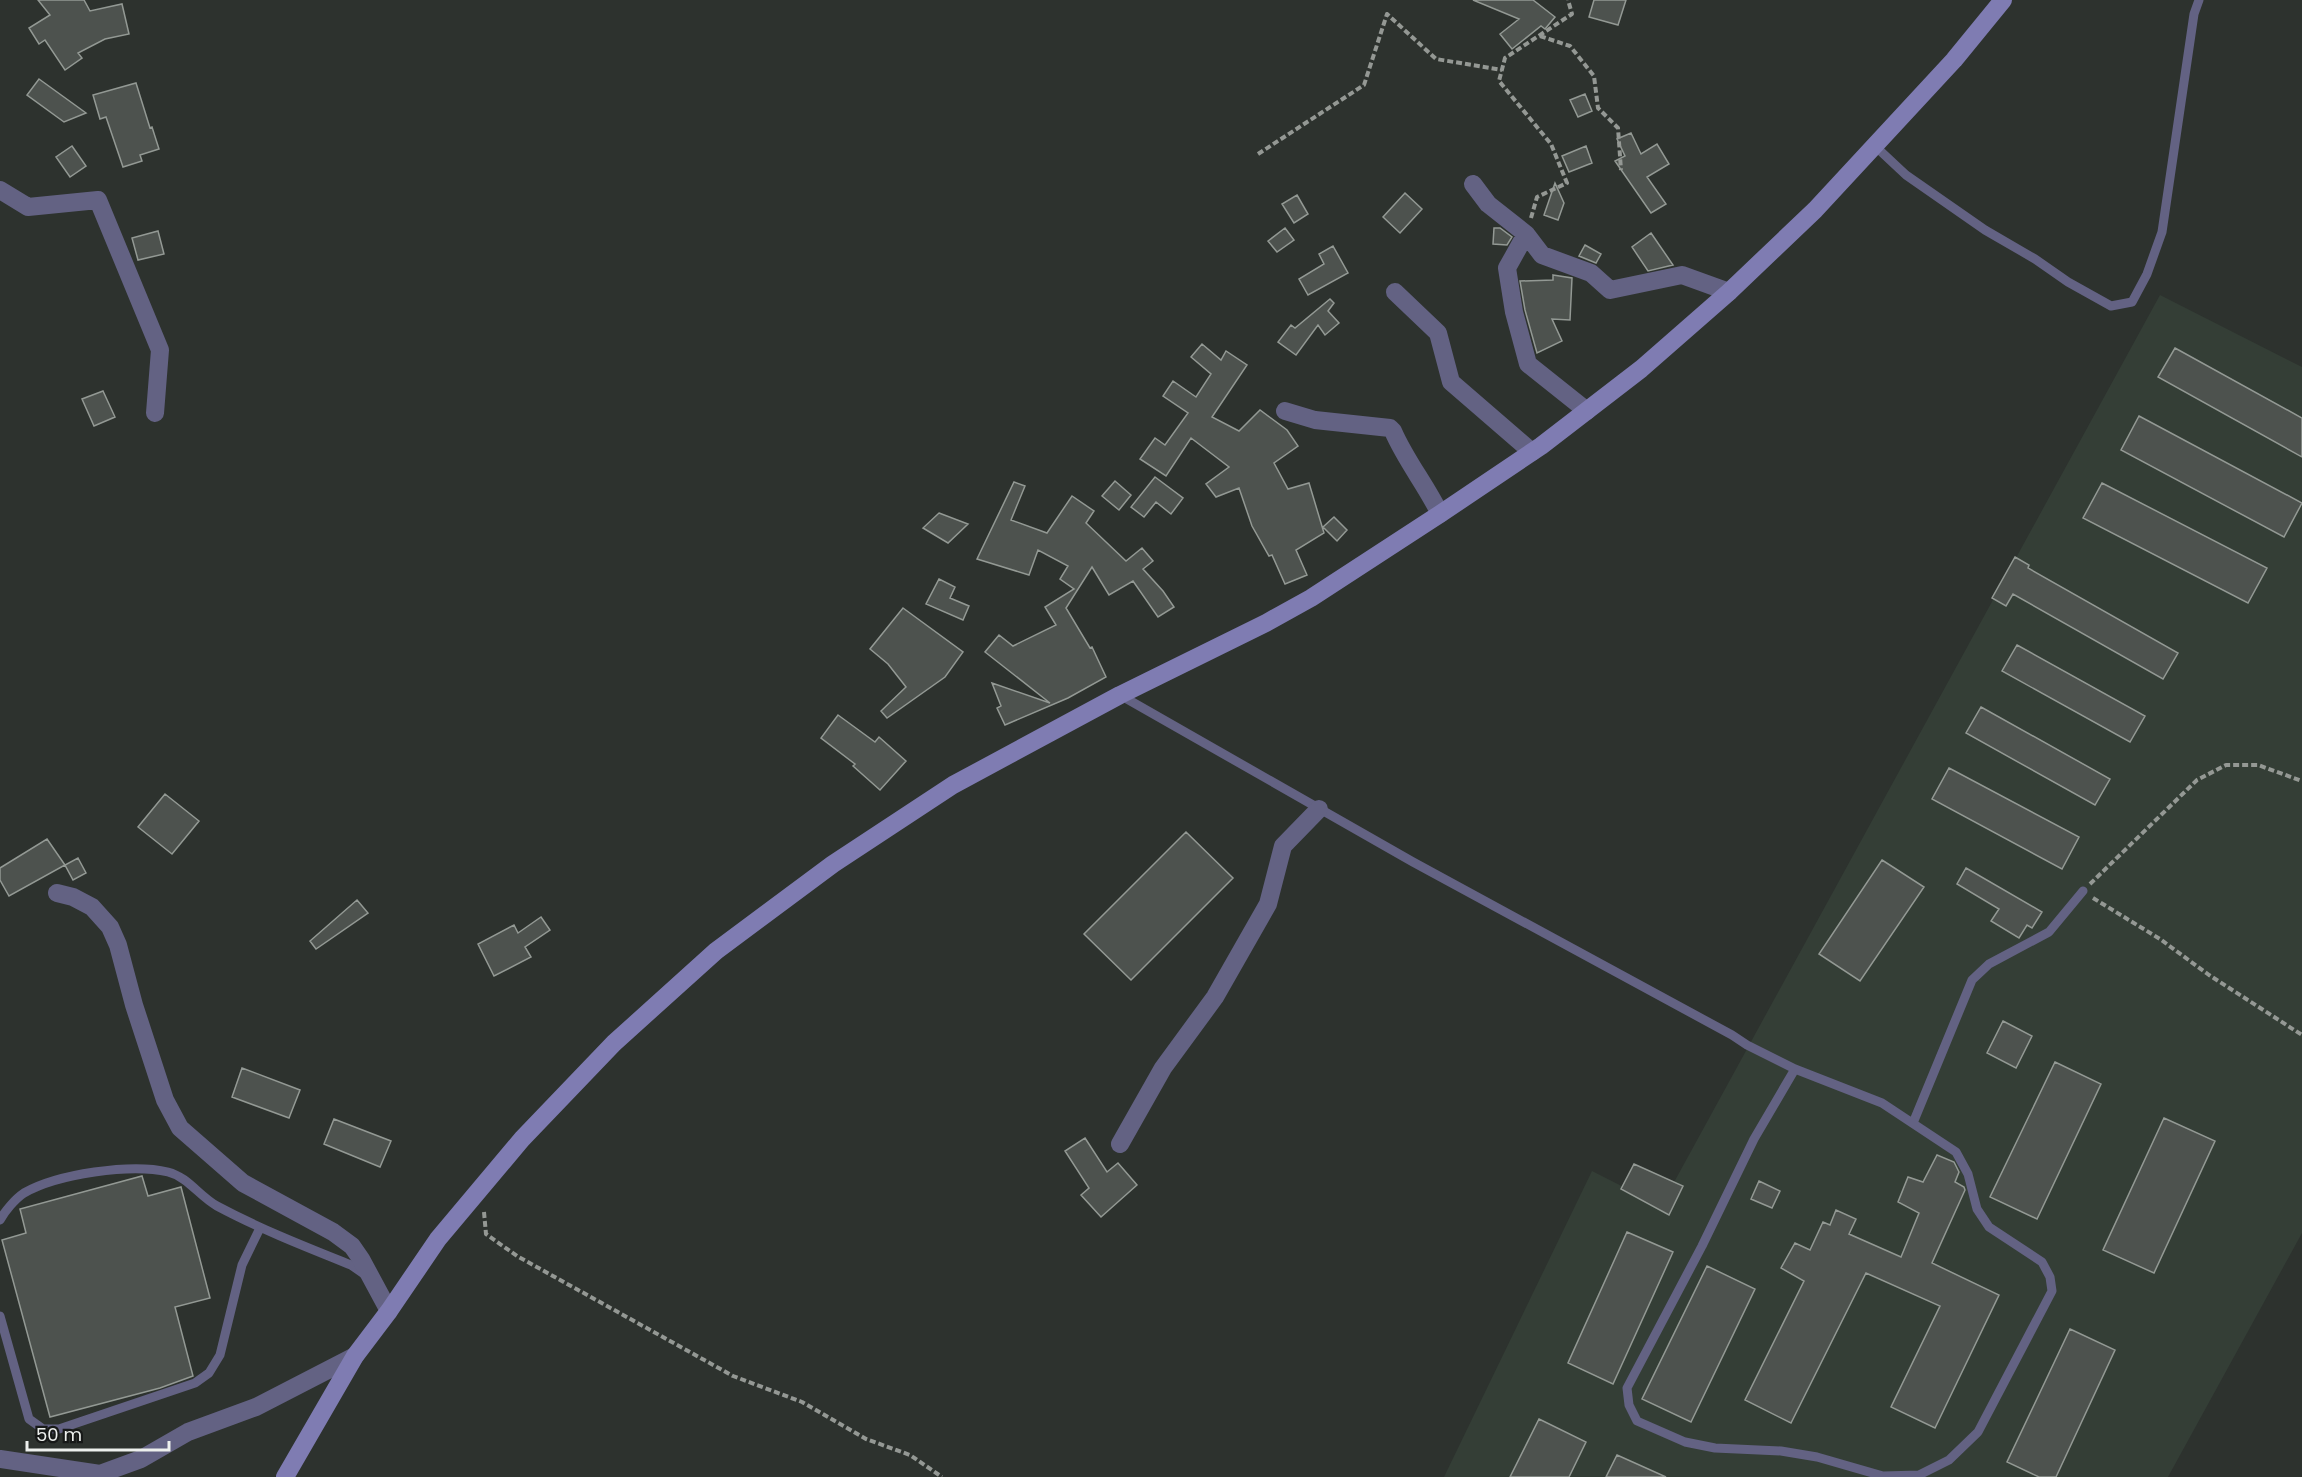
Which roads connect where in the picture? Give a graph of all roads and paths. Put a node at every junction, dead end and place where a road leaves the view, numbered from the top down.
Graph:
1 (1568, 0) edge
2 (2003, 0) edge
3 (2199, 0) edge
4 (1539, 35) junction
5 (1502, 70) junction
6 (1875, 146) junction
7 (1258, 154) dead end
8 (1621, 170) dead end
9 (1473, 184) dead end
10 (0, 190) edge
11 (1526, 234) junction
12 (1395, 292) dead end
13 (1729, 292) junction
14 (1285, 411) dead end
15 (1587, 411) junction
16 (155, 413) dead end
17 (1532, 453) junction
18 (1440, 514) junction
19 (1120, 695) junction
20 (2302, 781) edge
21 (1319, 809) junction
22 (2083, 891) junction
23 (57, 893) dead end
24 (2302, 1035) edge
25 (1795, 1069) junction
26 (1913, 1123) junction
27 (1119, 1143) dead end
28 (481, 1188) junction
29 (0, 1220) edge
30 (260, 1228) junction
31 (373, 1281) junction
32 (389, 1311) junction
33 (0, 1316) edge
34 (355, 1356) junction
35 (0, 1459) edge
36 (285, 1477) edge
37 (942, 1477) edge

1 - 4 path
2 - 6 main road
3 - 6 lane
4 - 5 path
4 - 8 path
5 - 7 path
5 - 11 path
6 - 13 main road
9 - 11 street
10 - 16 street
11 - 13 street
11 - 15 street
12 - 17 street
13 - 15 main road
14 - 18 street
15 - 17 main road
17 - 18 main road
18 - 19 main road
19 - 21 lane
19 - 28 main road
20 - 22 path
21 - 25 lane
21 - 27 street
22 - 24 path
22 - 26 lane
23 - 31 street
25 - 26 lane
25 - 26 lane
28 - 32 main road
28 - 37 path
29 - 30 lane
30 - 31 lane
30 - 33 lane
31 - 32 street
32 - 34 main road
34 - 35 street
34 - 36 main road

